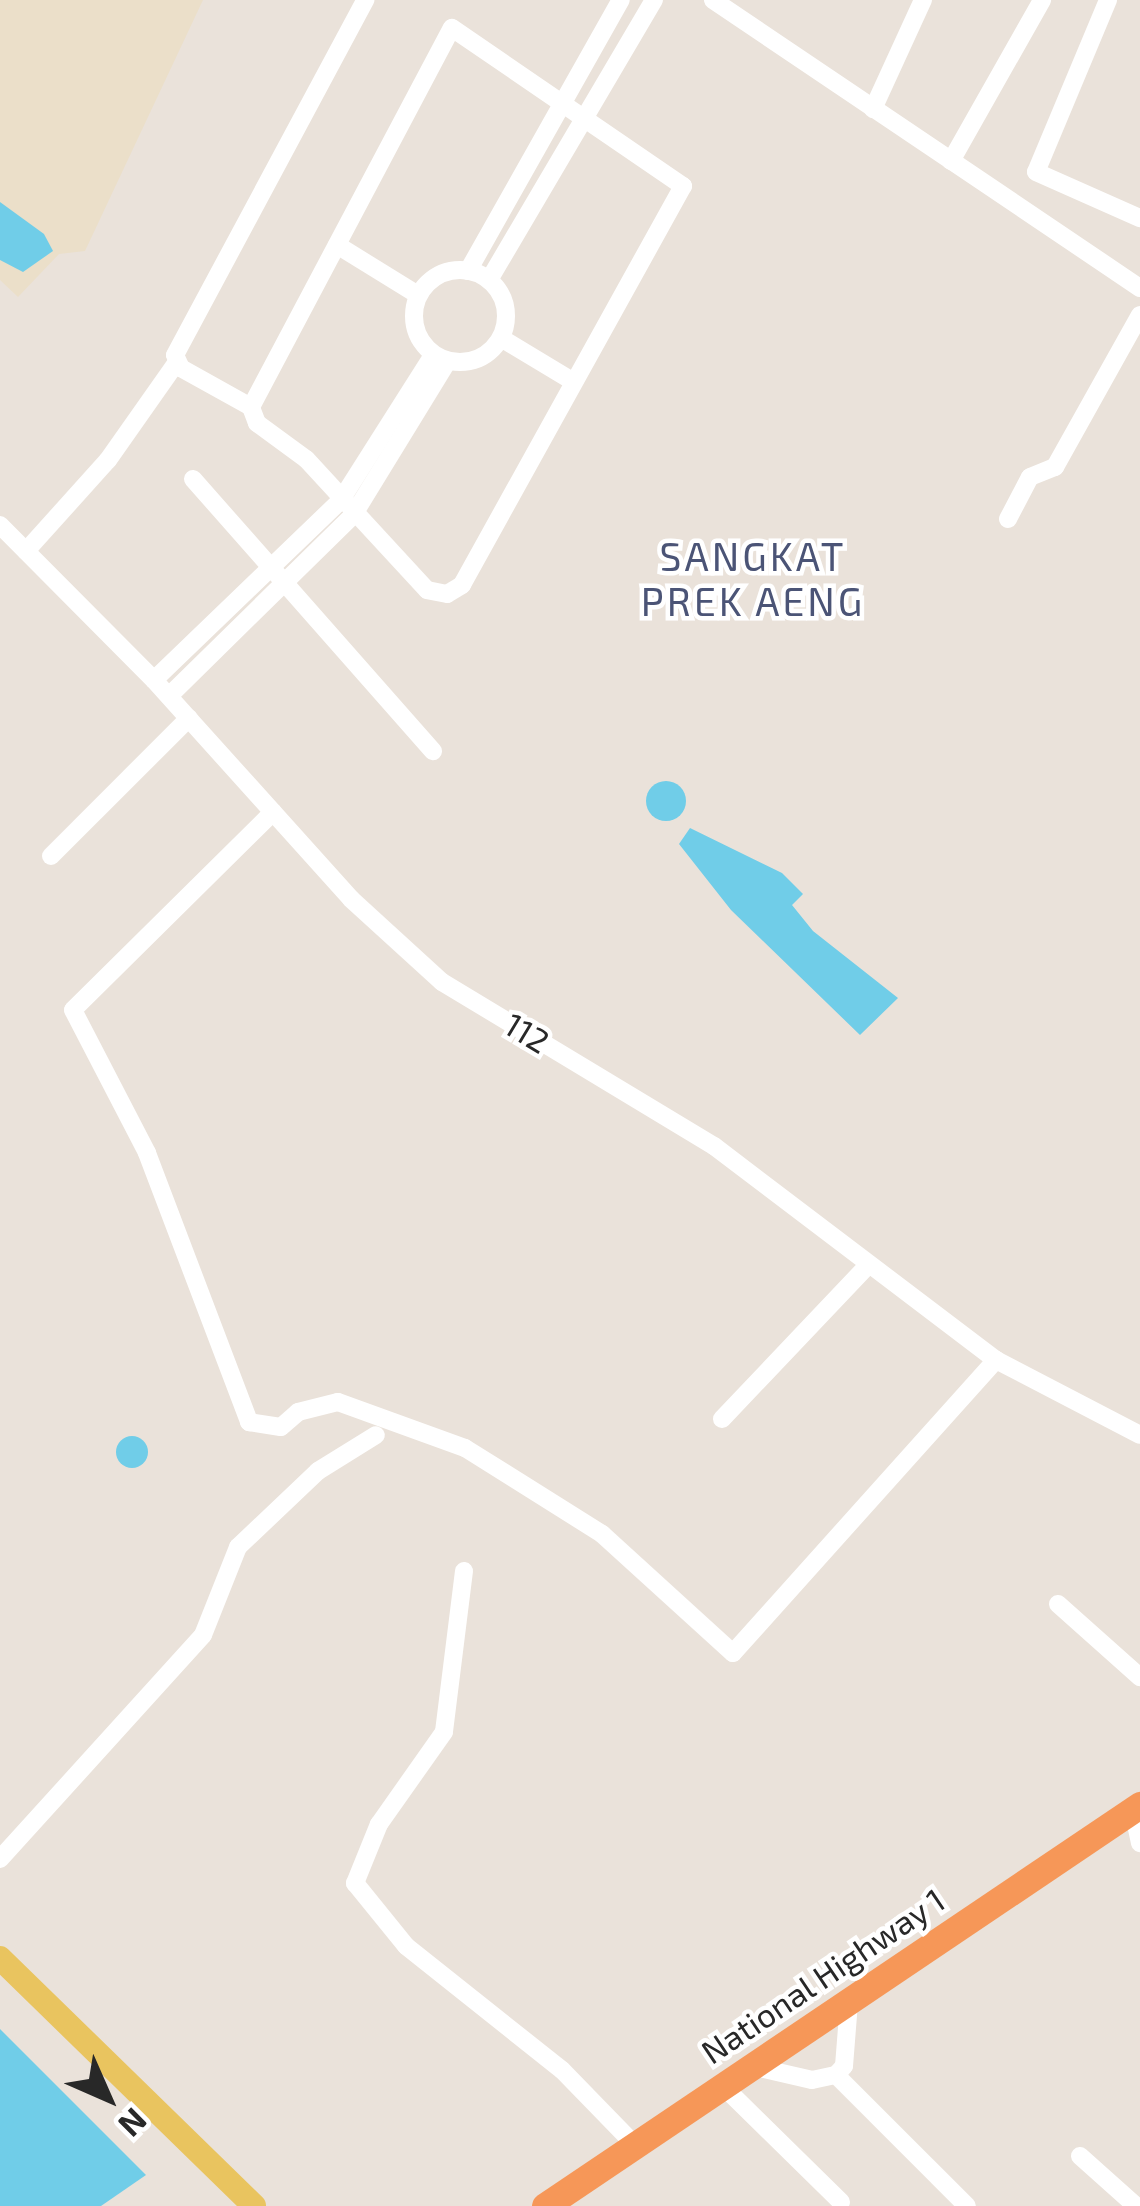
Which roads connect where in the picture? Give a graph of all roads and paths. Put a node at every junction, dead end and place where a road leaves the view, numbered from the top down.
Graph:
1 (365, 0) edge
2 (621, 0) edge
3 (654, 0) edge
4 (712, 0) edge
5 (923, 0) edge
6 (1042, 0) edge
7 (1108, 0) edge
8 (563, 101) junction
9 (873, 109) junction
10 (585, 116) junction
11 (951, 161) junction
12 (1140, 218) edge
13 (337, 245) junction
14 (468, 271) junction
15 (489, 280) junction
16 (1140, 288) edge
17 (418, 296) junction
18 (1140, 315) edge
19 (501, 338) junction
20 (440, 358) junction
21 (177, 362) junction
22 (574, 382) junction
23 (251, 407) junction
24 (193, 479) dead end
25 (347, 507) junction
26 (1008, 519) dead end
27 (0, 525) edge
28 (26, 551) junction
29 (272, 568) junction
30 (286, 583) junction
31 (154, 680) junction
32 (169, 696) junction
33 (189, 718) junction
34 (433, 751) dead end
35 (273, 812) junction
36 (51, 856) dead end
37 (868, 1266) junction
38 (996, 1360) junction
39 (722, 1419) dead end
40 (376, 1435) dead end
41 (1140, 1435) edge
42 (464, 1571) dead end
43 (1058, 1604) dead end
44 (1140, 1677) edge
45 (1136, 1807) edge
46 (1140, 1844) edge
47 (0, 1859) edge
48 (0, 1958) edge
49 (849, 2002) junction
50 (755, 2067) junction
51 (836, 2075) junction
52 (724, 2087) junction
53 (637, 2147) junction
54 (1080, 2156) dead end
55 (841, 2202) dead end
56 (254, 2206) edge
57 (545, 2206) edge
58 (967, 2206) edge
59 (1136, 2206) edge

1 - 21 street
2 - 8 street
3 - 10 street
4 - 9 street
5 - 9 street
6 - 11 street
7 - 12 street
8 - 10 street
8 - 13 street
8 - 14 street
9 - 11 street
10 - 15 street
10 - 22 street
11 - 16 street
13 - 17 street
13 - 23 street
14 - 15 street
14 - 17 street
15 - 19 street
17 - 20 street
18 - 26 street
19 - 20 street
19 - 22 street
20 - 25 street
21 - 23 street
21 - 28 street
22 - 25 street
23 - 25 street
24 - 29 street
25 - 29 street
25 - 30 street
27 - 28 street, 112
28 - 31 street, 112
29 - 30 street
29 - 31 street
30 - 32 street
30 - 34 street
31 - 32 street, 112
32 - 33 street, 112
33 - 35 street, 112
33 - 36 street
35 - 37 street, 112
35 - 38 street
37 - 38 street, 112
37 - 39 street
38 - 41 street, 112
40 - 47 street
42 - 53 street
43 - 44 street
45 - 46 street
45 - 49 highway, National Highway 1
48 - 56 main road
49 - 50 highway, National Highway 1
49 - 51 street
50 - 51 street
50 - 52 highway, National Highway 1
51 - 58 street
52 - 53 highway, National Highway 1
52 - 55 street
53 - 57 highway, National Highway 1
54 - 59 street

